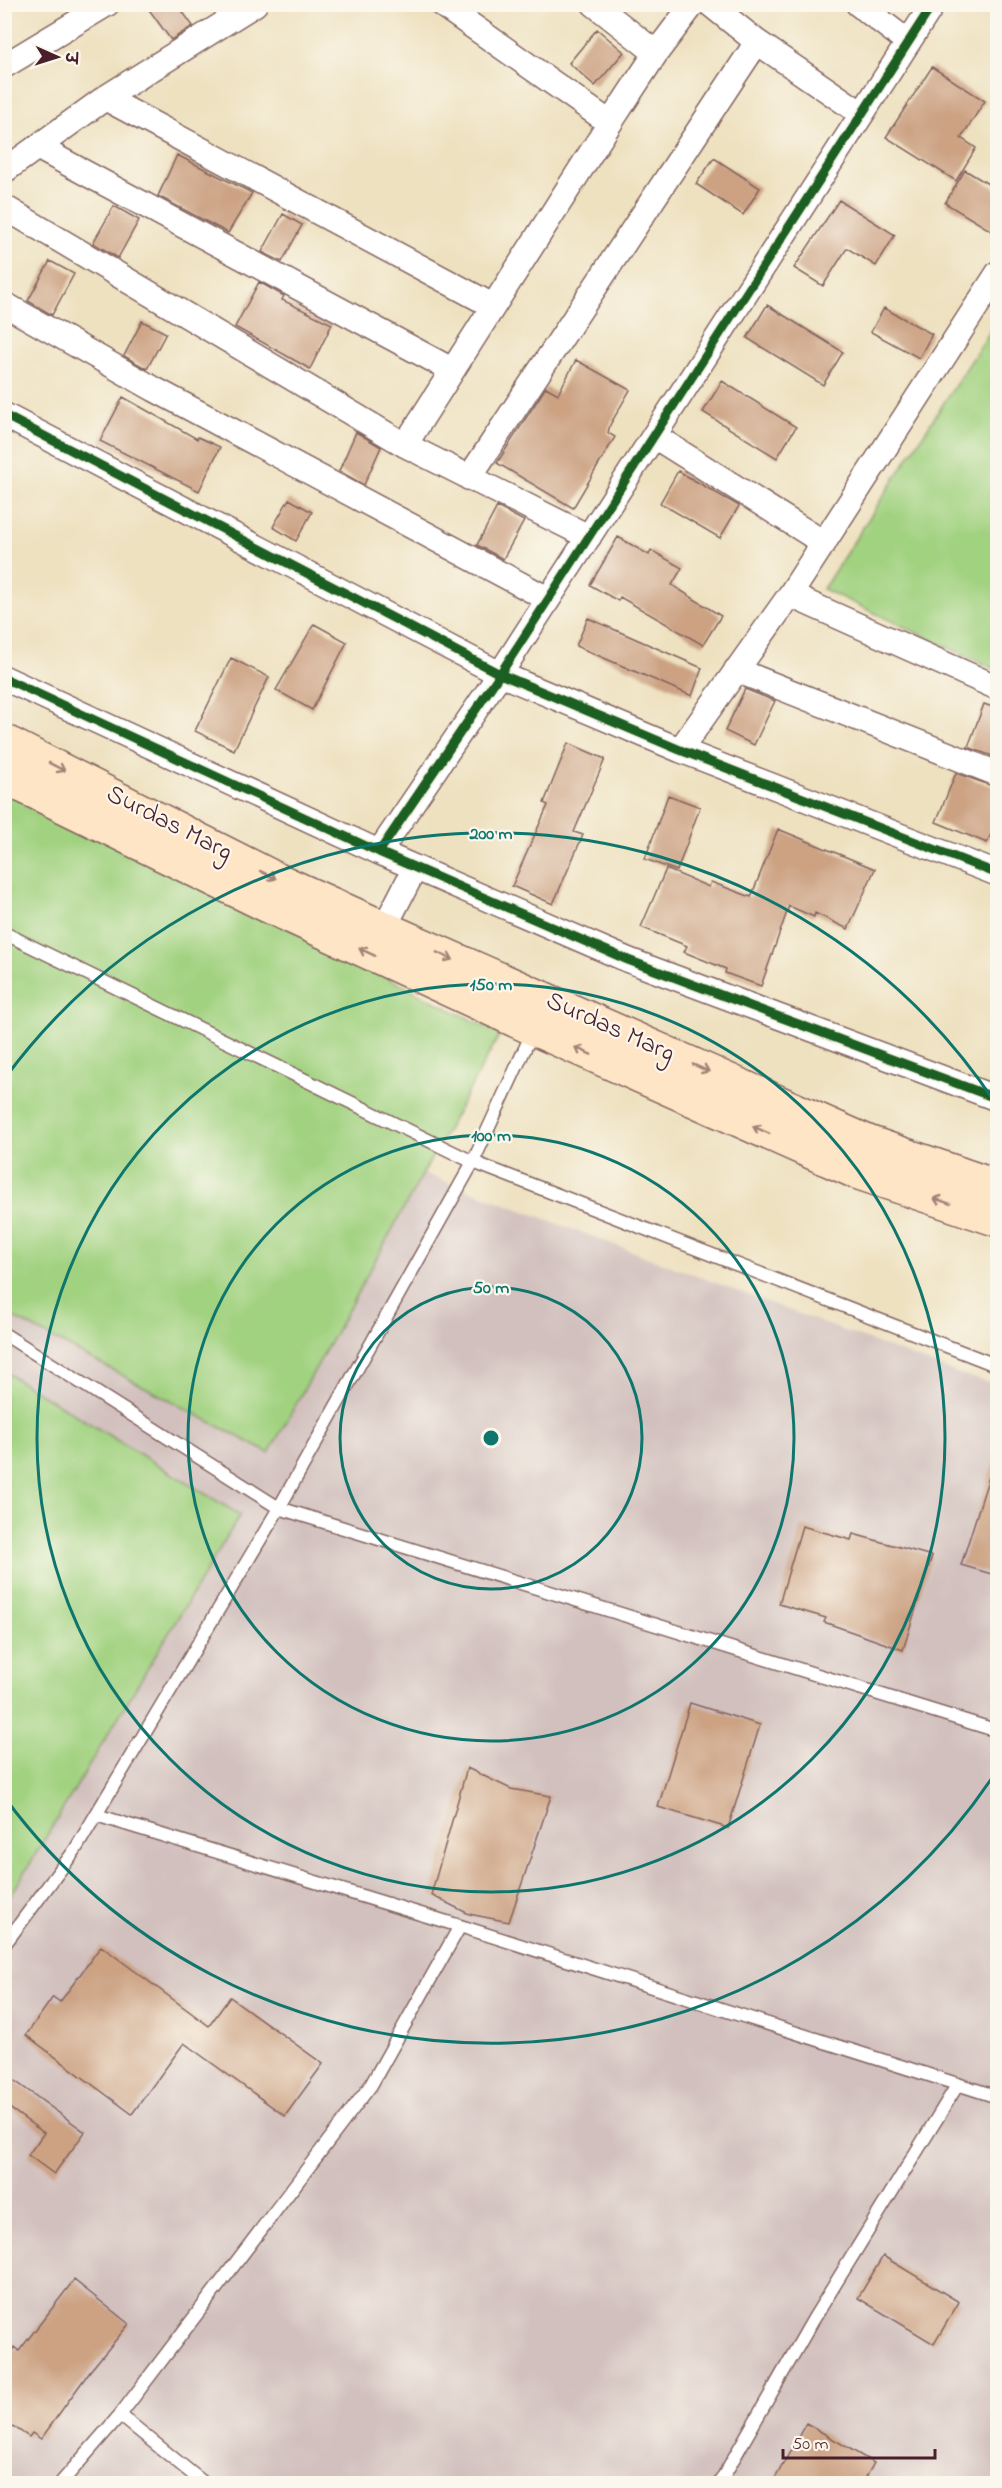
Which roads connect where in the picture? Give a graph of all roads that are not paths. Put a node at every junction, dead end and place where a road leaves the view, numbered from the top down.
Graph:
1 (107, 4) edge
2 (255, 4) edge
3 (441, 4) edge
4 (594, 4) edge
5 (693, 4) edge
6 (710, 4) edge
7 (858, 4) edge
8 (933, 4) edge
9 (757, 42) junction
10 (909, 42) junction
11 (656, 53) junction
12 (4, 66) edge
13 (105, 98) junction
14 (862, 114) junction
15 (610, 123) junction
16 (37, 147) junction
17 (4, 171) edge
18 (4, 207) edge
19 (998, 273) edge
20 (4, 304) edge
21 (493, 306) junction
22 (452, 370) junction
23 (4, 415) edge
24 (654, 436) junction
25 (405, 444) junction
26 (469, 478) junction
27 (589, 537) junction
28 (824, 543) junction
29 (790, 595) junction
30 (548, 599) junction
31 (736, 670) junction
32 (500, 674) junction
33 (4, 678) edge
34 (998, 688) edge
35 (4, 741) edge
36 (680, 750) junction
37 (998, 774) edge
38 (4, 777) edge
39 (379, 852) junction
40 (415, 868) junction
41 (998, 874) edge
42 (384, 928) junction
43 (4, 933) edge
44 (549, 1001) junction
45 (534, 1029) junction
46 (998, 1099) edge
47 (473, 1162) junction
48 (998, 1187) edge
49 (998, 1220) edge
50 (5, 1335) edge
51 (998, 1366) edge
52 (279, 1508) junction
53 (998, 1731) edge
54 (96, 1815) junction
55 (460, 1926) junction
56 (5, 1943) edge
57 (958, 2084) junction
58 (998, 2097) edge
59 (120, 2415) junction
60 (60, 2484) edge
61 (205, 2484) edge
62 (719, 2484) edge

1 - 12 street
2 - 13 street
3 - 15 street
4 - 11 street
5 - 11 street
6 - 9 street
7 - 10 street
8 - 10 street
9 - 14 street
9 - 26 street
10 - 14 street
11 - 15 street
13 - 16 street
13 - 21 street
14 - 24 street
15 - 21 street
16 - 17 street
16 - 22 street
18 - 25 street
19 - 28 street
20 - 30 street
21 - 22 street
22 - 25 street
23 - 32 street
24 - 27 street
24 - 28 street
25 - 26 street
26 - 27 street
27 - 30 street
28 - 29 street
29 - 31 street
29 - 34 street
30 - 32 street
31 - 36 street
31 - 37 street
32 - 36 street
32 - 39 street
33 - 39 street
35 -> 42 main road, Surdas Marg
36 - 41 street
45 -> 38 main road, Surdas Marg
39 - 40 street
40 - 42 street
40 - 46 street
42 -> 44 main road, Surdas Marg
43 - 47 lane
44 - 45 main road
44 -> 48 main road, Surdas Marg
45 - 47 lane
49 -> 45 main road, Surdas Marg
47 - 51 lane
47 - 52 lane
50 - 52 lane
52 - 53 lane
52 - 54 lane
54 - 55 lane
54 - 56 lane
55 - 57 lane
55 - 59 lane
57 - 58 lane
57 - 62 lane
59 - 60 lane
59 - 61 lane

